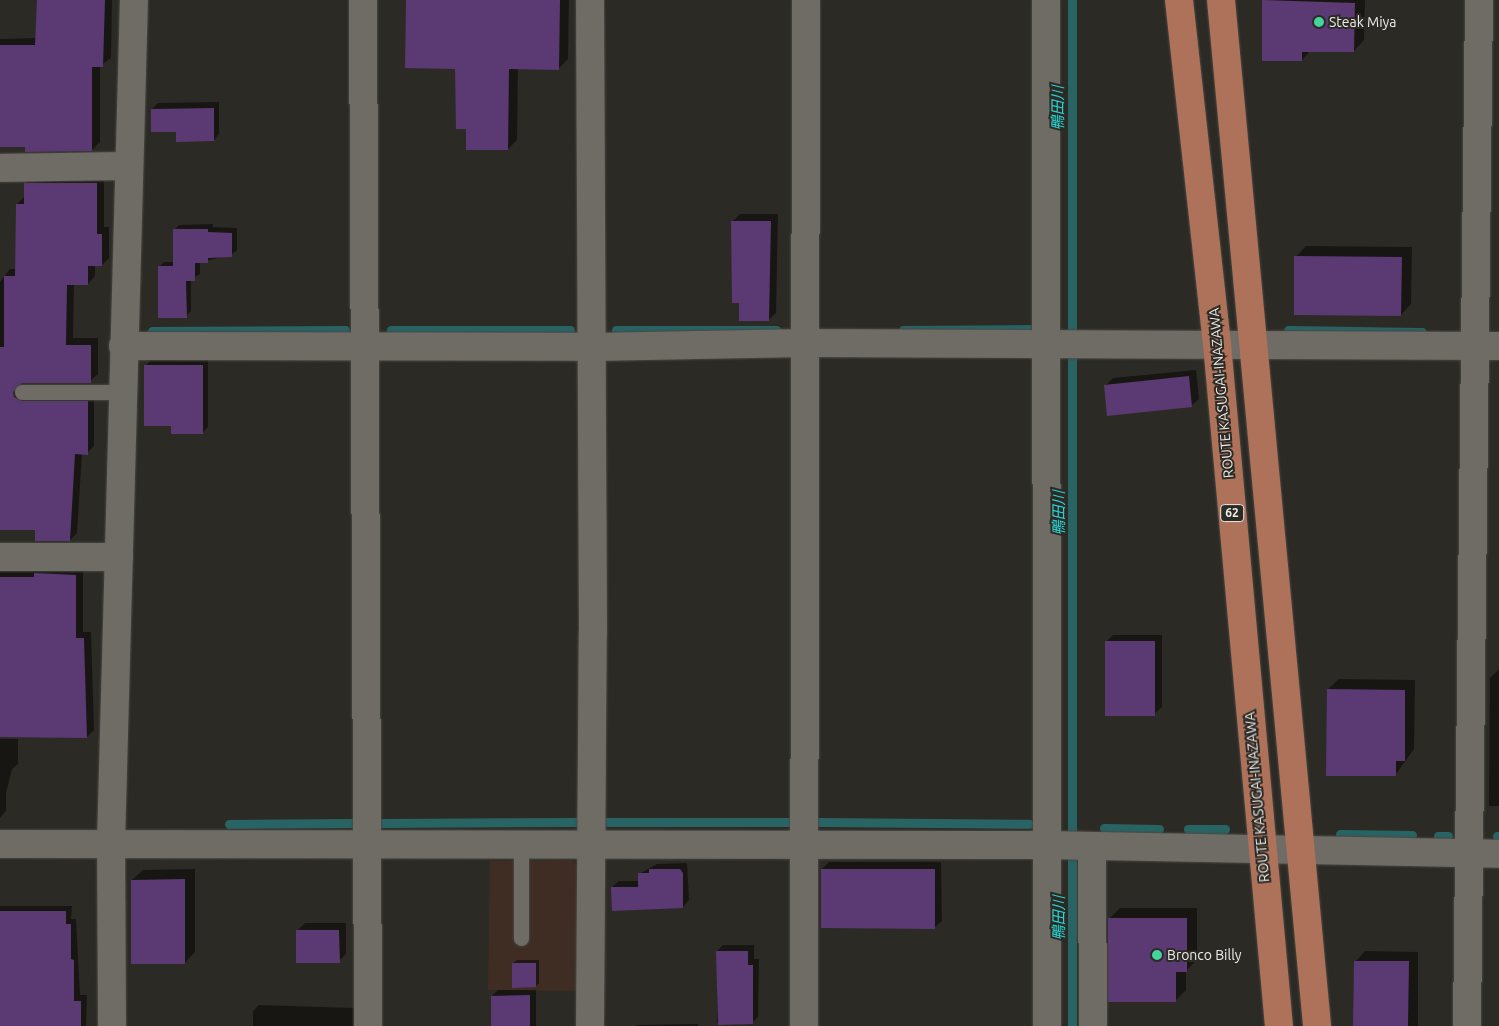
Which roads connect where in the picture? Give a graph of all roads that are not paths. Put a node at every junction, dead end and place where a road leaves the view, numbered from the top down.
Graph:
1 (134, 0) edge
2 (363, 0) edge
3 (590, 0) edge
4 (806, 0) edge
5 (1046, 0) edge
6 (1179, 0) edge
7 (1221, 0) edge
8 (1479, 0) edge
9 (128, 166) junction
10 (0, 168) edge
11 (805, 343) junction
12 (1063, 343) junction
13 (1253, 343) junction
14 (1218, 344) junction
15 (123, 346) junction
16 (1487, 346) edge
17 (592, 347) junction
18 (363, 348) junction
19 (22, 392) dead end
20 (122, 392) junction
21 (0, 557) edge
22 (119, 557) junction
23 (368, 842) junction
24 (111, 843) junction
25 (521, 843) junction
26 (591, 843) junction
27 (0, 844) edge
28 (804, 844) junction
29 (1072, 845) junction
30 (1261, 850) junction
31 (1302, 851) junction
32 (1469, 853) junction
33 (1499, 854) edge
34 (521, 938) dead end
35 (112, 1026) edge
36 (368, 1026) edge
37 (590, 1026) edge
38 (804, 1026) edge
39 (1047, 1026) edge
40 (1093, 1026) edge
41 (1279, 1026) edge
42 (1317, 1026) edge
43 (1467, 1026) edge

1 - 9 street
2 - 18 street
3 - 17 street
4 - 11 street
5 - 12 street
6 - 14 main road, ROUTE KASUGAI-INAZAWA / 62
7 - 13 main road
8 - 16 street
9 - 10 street
9 - 15 street
11 - 12 street
11 - 17 street
11 - 28 street
12 - 14 street
12 - 29 street
13 - 14 street
13 - 16 street
13 - 31 main road
14 - 30 main road, ROUTE KASUGAI-INAZAWA / 62
15 - 18 street
15 - 20 street
16 - 32 street
17 - 18 street
17 - 26 street
18 - 23 street
19 - 20 lane
20 - 22 street
21 - 22 street
22 - 24 street
23 - 24 street
23 - 25 street
23 - 36 street
24 - 27 street
24 - 35 street
25 - 26 street
25 - 34 lane
26 - 28 street
26 - 37 street
28 - 29 street
28 - 38 street
29 - 30 street
29 - 39 street
29 - 40 street
30 - 31 street
30 - 41 main road, ROUTE KASUGAI-INAZAWA / 62
31 - 32 street
31 - 42 main road
32 - 33 street
32 - 43 street

